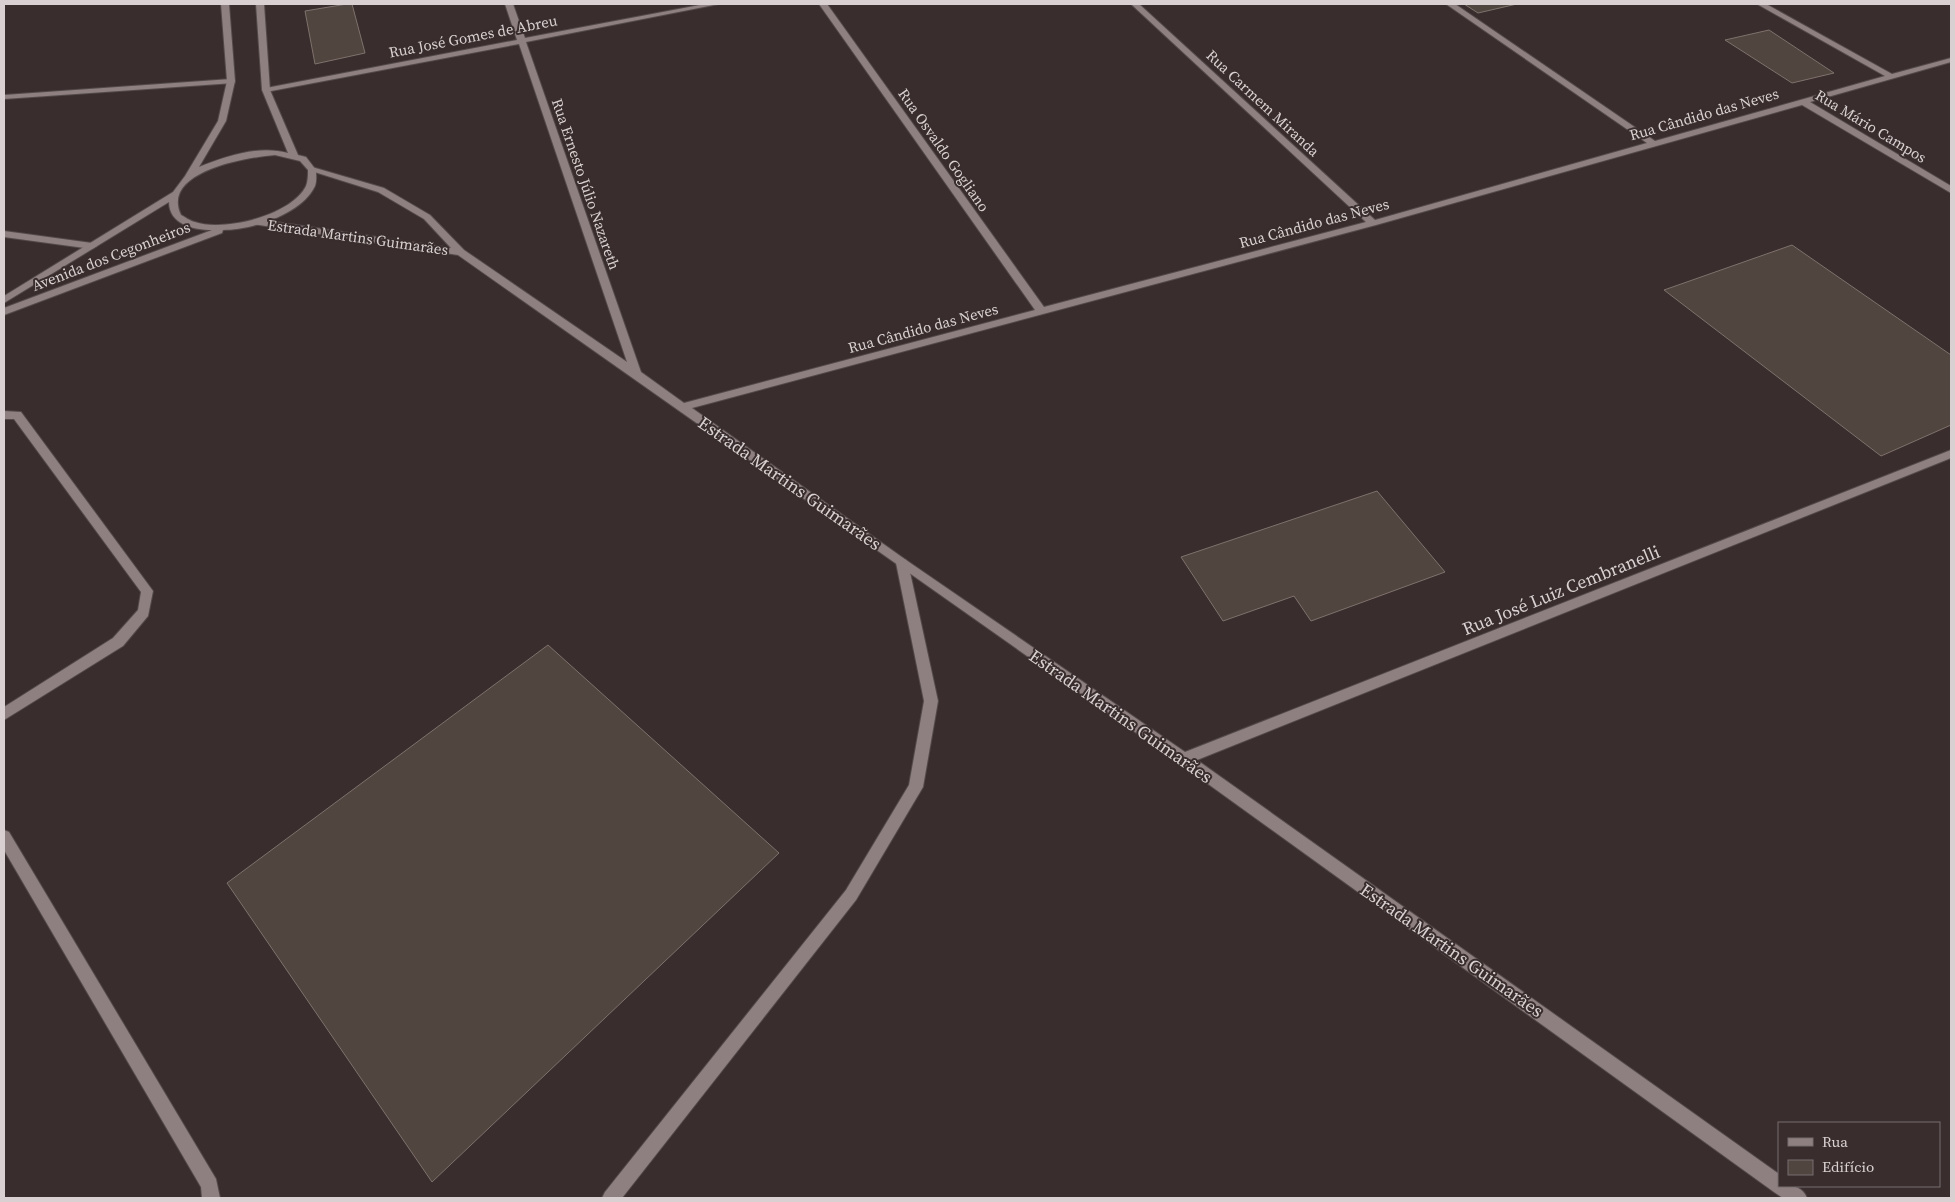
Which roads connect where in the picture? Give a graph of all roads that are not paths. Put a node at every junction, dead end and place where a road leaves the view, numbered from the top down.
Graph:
1 (226, 4) edge
2 (260, 4) edge
3 (509, 4) edge
4 (715, 4) edge
5 (823, 4) edge
6 (1134, 4) edge
7 (1450, 4) edge
8 (1761, 4) edge
9 (523, 40) junction
10 (1951, 60) edge
11 (1892, 77) junction
12 (230, 81) junction
13 (266, 90) junction
14 (4, 97) edge
15 (1803, 102) junction
16 (1654, 144) junction
17 (294, 156) junction
18 (312, 170) junction
19 (188, 180) junction
20 (1951, 190) edge
21 (175, 194) junction
22 (256, 222) junction
23 (1373, 223) junction
24 (228, 228) junction
25 (4, 234) edge
26 (92, 246) junction
27 (461, 252) junction
28 (4, 300) edge
29 (4, 312) edge
30 (1042, 312) junction
31 (636, 374) junction
32 (682, 407) junction
33 (4, 415) edge
34 (1951, 454) edge
35 (902, 564) junction
36 (4, 714) edge
37 (1184, 759) junction
38 (4, 837) edge
39 (1778, 1184) edge
40 (1783, 1187) edge
41 (211, 1198) edge
42 (611, 1198) edge
43 (1798, 1198) edge

1 - 12 street
2 - 13 street
3 - 9 street, Rua Ernesto Júlio Nazareth
4 - 9 street, Rua José Gomes de Abreu
5 - 30 street, Rua Osvaldo Gogliano
6 - 23 street, Rua Carmem Miranda
7 - 16 street
8 - 11 street
9 - 13 street, Rua José Gomes de Abreu
9 - 31 street, Rua Ernesto Júlio Nazareth
10 - 11 street, Rua Cândido das Neves
11 - 15 street, Rua Cândido das Neves
12 - 14 street
12 - 19 street
13 - 17 street
15 - 16 street, Rua Cândido das Neves
15 - 20 street, Rua Mário Campos
16 - 23 street, Rua Cândido das Neves
17 - 18 street
17 - 19 street
18 - 22 street
18 - 27 street, Estrada Martins Guimarães
19 - 21 street, Avenida dos Cegonheiros
21 - 24 street
21 - 26 street, Avenida dos Cegonheiros
22 - 24 street
22 - 27 street, Estrada Martins Guimarães
23 - 30 street, Rua Cândido das Neves
24 - 29 street, Avenida dos Cegonheiros
25 - 26 street
26 - 28 street, Avenida dos Cegonheiros
27 - 31 street, Estrada Martins Guimarães
30 - 32 street, Rua Cândido das Neves
31 - 32 street, Estrada Martins Guimarães
32 - 35 street, Estrada Martins Guimarães
33 - 36 street
34 - 37 street, Rua José Luiz Cembranelli
35 - 37 street, Estrada Martins Guimarães
35 - 42 street
37 - 39 street, Estrada Martins Guimarães
38 - 41 street
40 - 43 street, Estrada Martins Guimarães

